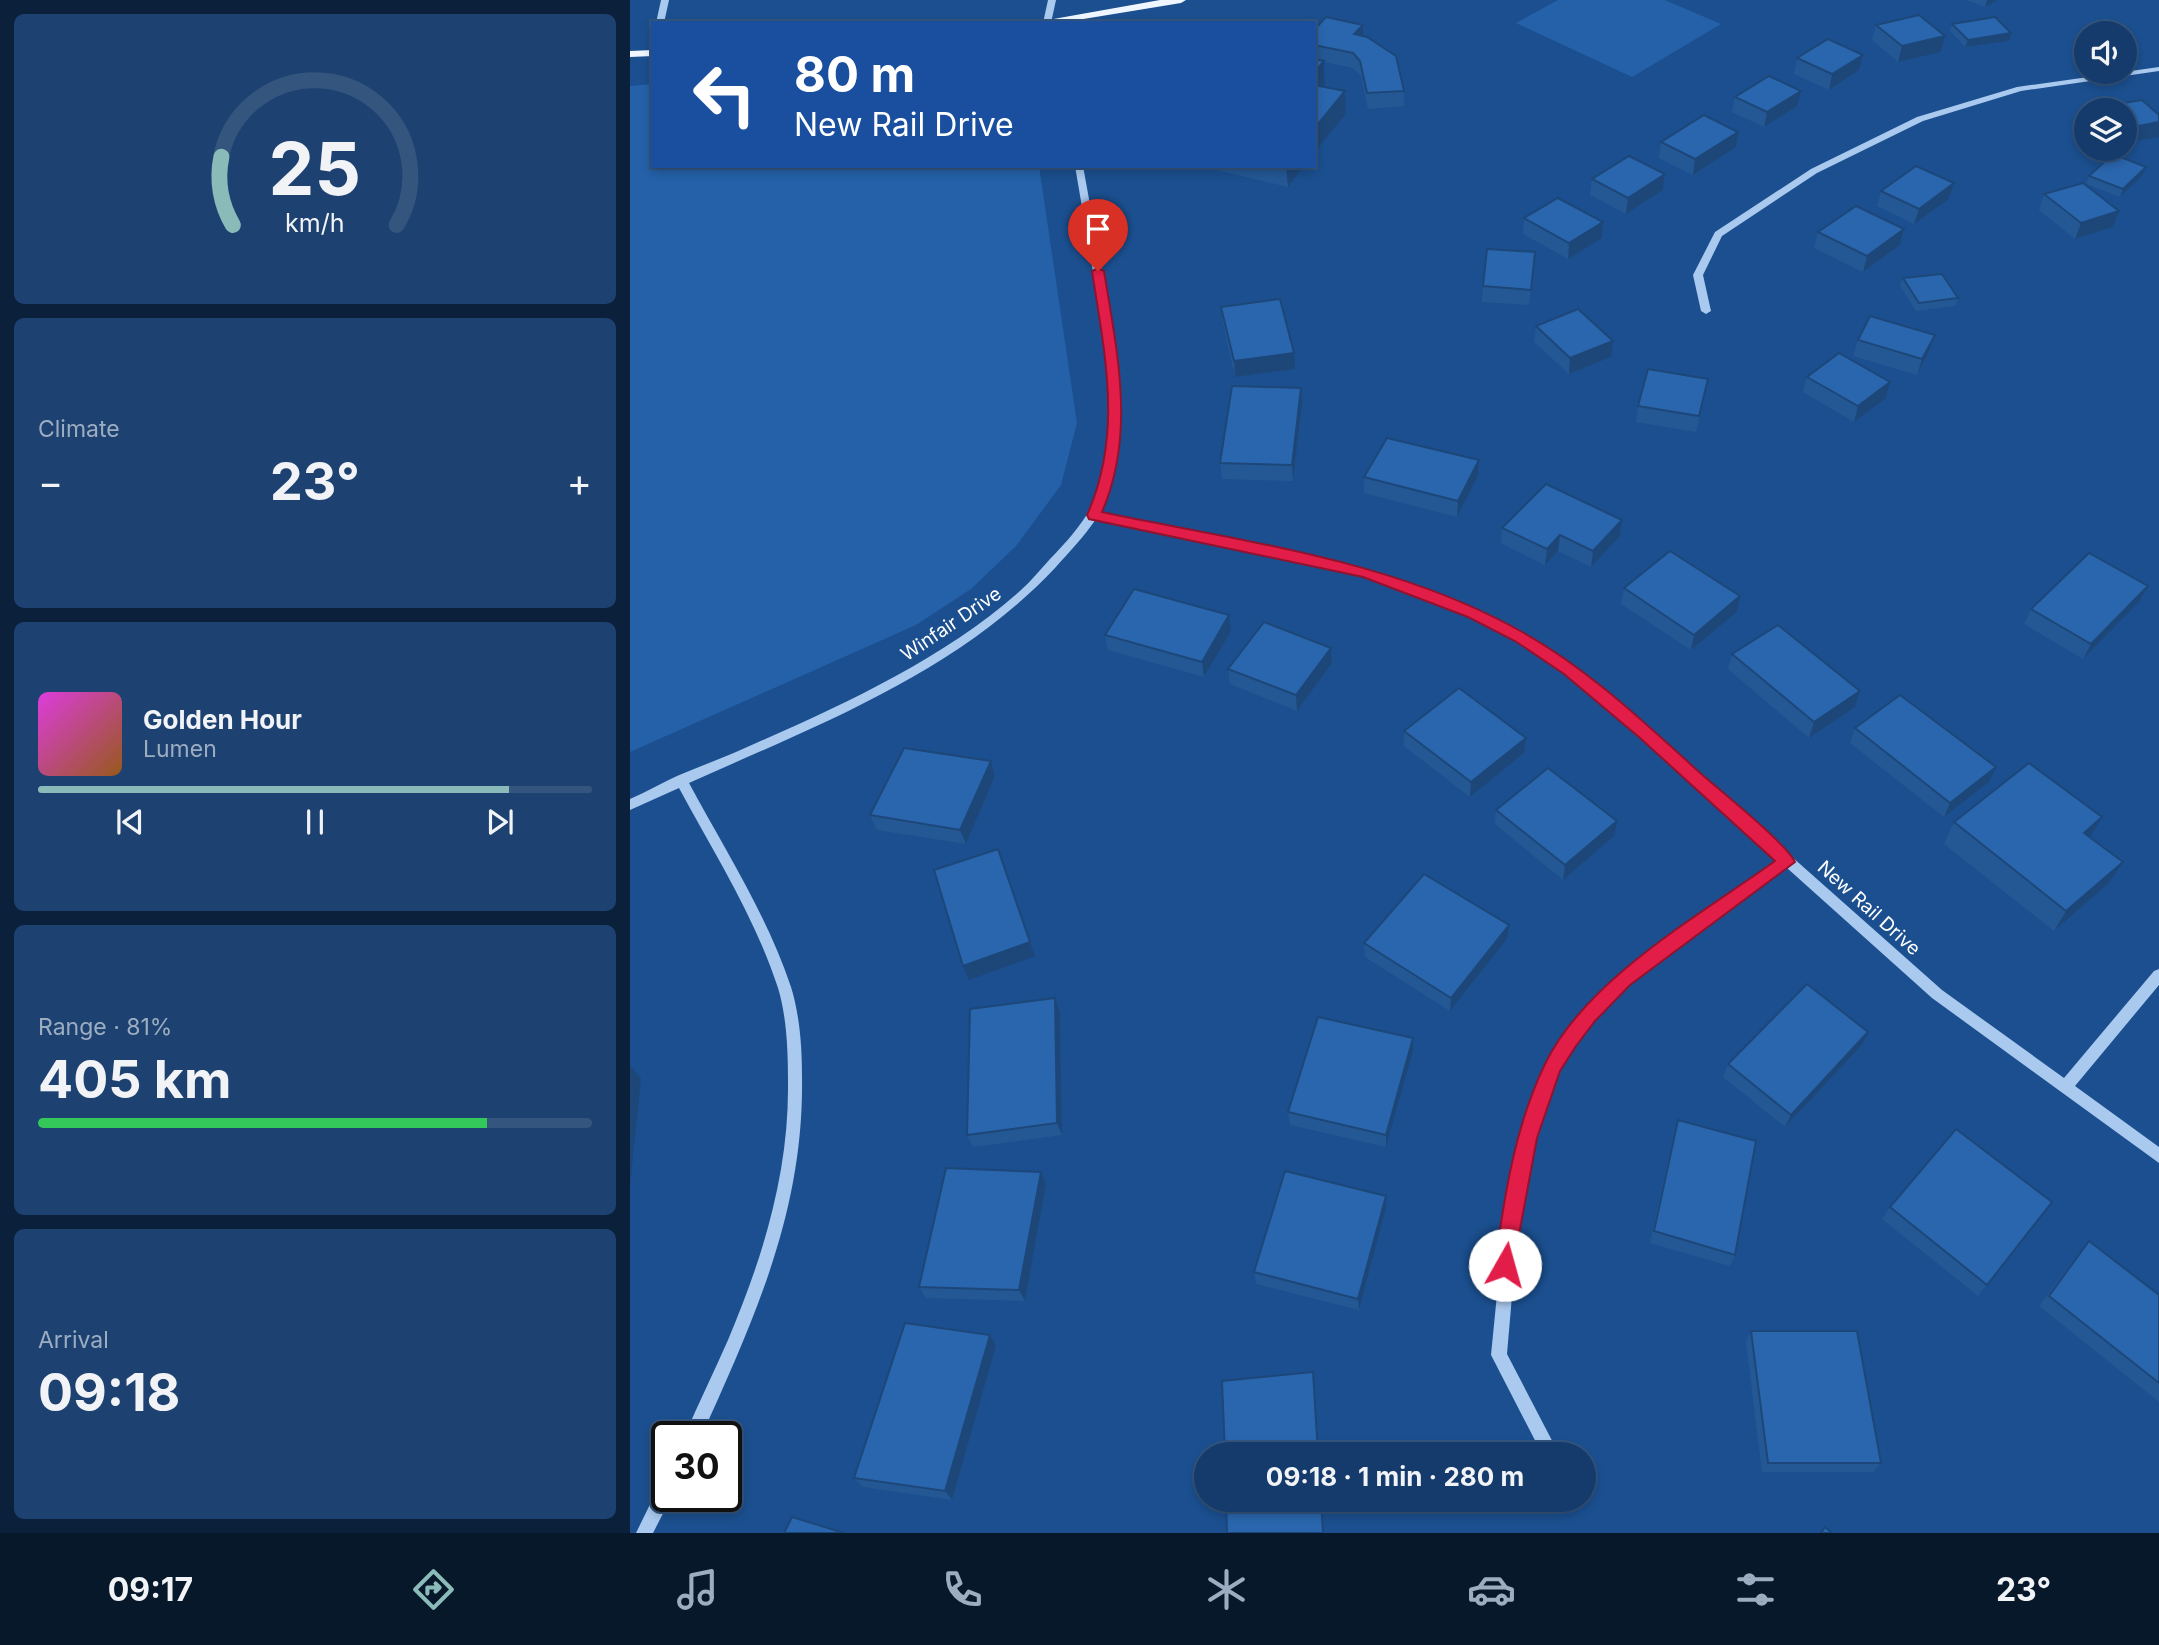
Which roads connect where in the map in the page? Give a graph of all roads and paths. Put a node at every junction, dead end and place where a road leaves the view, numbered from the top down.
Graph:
1 (665, 0) edge
2 (1052, 0) edge
3 (1181, 0) edge
4 (660, 21) edge
5 (1043, 21) edge
6 (1049, 21) edge
7 (651, 51) edge
8 (630, 54) edge
9 (2159, 69) edge
10 (1079, 168) edge
11 (1706, 311) dead end
12 (1094, 515) junction
13 (681, 780) junction
14 (630, 805) edge
15 (1787, 862) junction
16 (2159, 975) edge
17 (2065, 1087) junction
18 (2159, 1156) edge
19 (699, 1421) edge
20 (1545, 1442) edge
21 (655, 1512) edge
22 (644, 1533) edge

1 - 4 street
2 - 5 street
3 - 6 main road
7 - 8 main road
9 - 11 street
10 - 12 street, Winfair Drive
12 - 13 street, Winfair Drive
12 - 15 street, New Rail Drive
13 - 14 street, Winfair Drive
13 - 19 street
15 - 17 street, New Rail Drive
15 - 20 street
16 - 17 street
17 - 18 street, New Rail Drive
21 - 22 street

